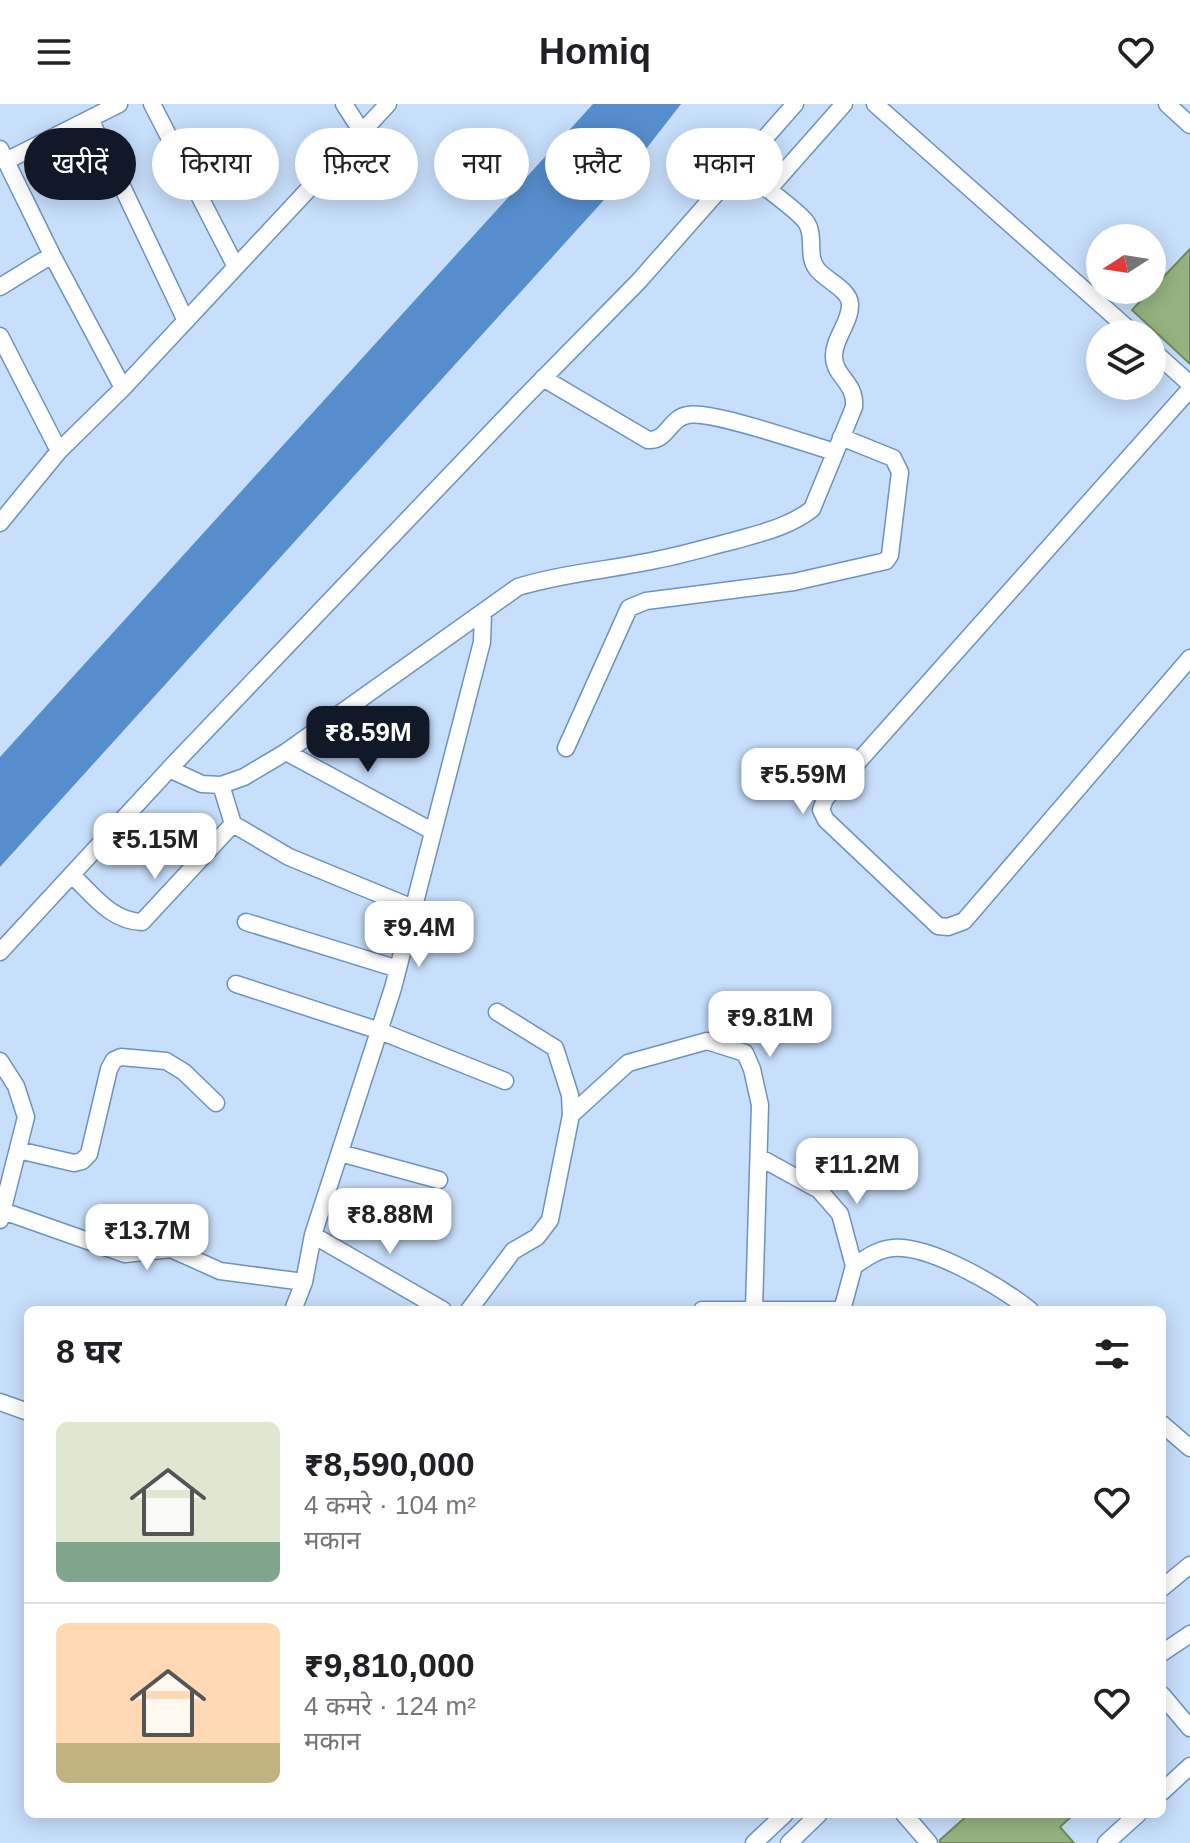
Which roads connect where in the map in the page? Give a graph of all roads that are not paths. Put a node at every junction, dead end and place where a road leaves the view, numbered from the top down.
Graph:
1 (119, 104) edge
2 (152, 104) edge
3 (344, 104) edge
4 (388, 104) edge
5 (795, 104) edge
6 (844, 104) edge
7 (875, 104) edge
8 (1167, 104) edge
9 (90, 119) junction
10 (1190, 125) edge
11 (359, 128) edge
12 (366, 128) edge
13 (774, 128) edge
14 (3, 155) edge
15 (783, 173) edge
16 (299, 200) edge
17 (710, 200) edge
18 (780, 200) edge
19 (52, 255) junction
20 (236, 267) junction
21 (0, 287) edge
22 (1118, 320) edge
23 (186, 321) junction
24 (0, 336) edge
25 (1166, 363) edge
26 (543, 378) junction
27 (1190, 386) edge
28 (123, 388) junction
29 (838, 444) junction
30 (59, 451) junction
31 (2, 512) edge
32 (483, 613) junction
33 (1190, 658) edge
34 (566, 748) dead end
35 (286, 752) junction
36 (169, 769) junction
37 (221, 785) junction
38 (233, 824) junction
39 (432, 831) junction
40 (72, 875) junction
41 (413, 908) junction
42 (246, 922) dead end
43 (0, 952) edge
44 (398, 969) junction
45 (236, 984) dead end
46 (497, 1012) dead end
47 (380, 1031) junction
48 (0, 1061) edge
49 (505, 1081) dead end
50 (216, 1103) dead end
51 (571, 1115) junction
52 (18, 1150) junction
53 (340, 1153) junction
54 (759, 1157) junction
55 (439, 1180) dead end
56 (1, 1217) edge
57 (313, 1235) junction
58 (854, 1266) junction
59 (304, 1282) junction
60 (295, 1306) edge
61 (436, 1306) edge
62 (472, 1306) edge
63 (754, 1306) edge
64 (843, 1306) edge
65 (1025, 1306) edge
66 (0, 1402) edge
67 (24, 1411) edge
68 (1166, 1427) edge
69 (1190, 1448) edge
70 (1190, 1565) edge
71 (1166, 1585) edge
72 (1190, 1634) edge
73 (1166, 1650) edge
74 (1166, 1700) edge
75 (1190, 1728) edge
76 (1190, 1766) edge
77 (1166, 1788) edge
78 (781, 1818) edge
79 (815, 1818) edge
80 (907, 1818) edge
81 (1134, 1818) edge
82 (754, 1843) edge
83 (789, 1843) edge
84 (929, 1843) edge
85 (1106, 1843) edge

1 - 9 street
2 - 20 street
3 - 11 street
4 - 12 street
5 - 13 street
6 - 15 street
7 - 22 street
8 - 10 street
9 - 14 street
9 - 23 street
14 - 19 street
16 - 20 street
17 - 26 street
18 - 29 street
19 - 21 street
19 - 28 street
20 - 23 street
23 - 28 street
24 - 30 street
25 - 27 street
26 - 29 street
26 - 36 street
27 - 33 street
28 - 30 street
29 - 32 street
29 - 34 street
30 - 31 street
32 - 35 street
32 - 39 street
35 - 37 street
35 - 39 street
36 - 37 street
36 - 40 street
37 - 38 street
38 - 40 street
38 - 41 street
39 - 41 street
40 - 43 street
41 - 44 street
42 - 44 street
44 - 47 street
45 - 47 street
46 - 51 street
47 - 49 street
47 - 53 street
48 - 52 street
50 - 52 street
51 - 54 street
51 - 62 street
52 - 56 street
53 - 55 street
53 - 57 street
54 - 58 street
54 - 63 street
56 - 59 street
57 - 59 street
57 - 61 street
58 - 64 street
58 - 65 street
59 - 60 street
66 - 67 street
68 - 69 street
70 - 71 street
72 - 73 street
74 - 75 street
76 - 77 street
78 - 82 street
79 - 83 street
80 - 84 street
81 - 85 street

